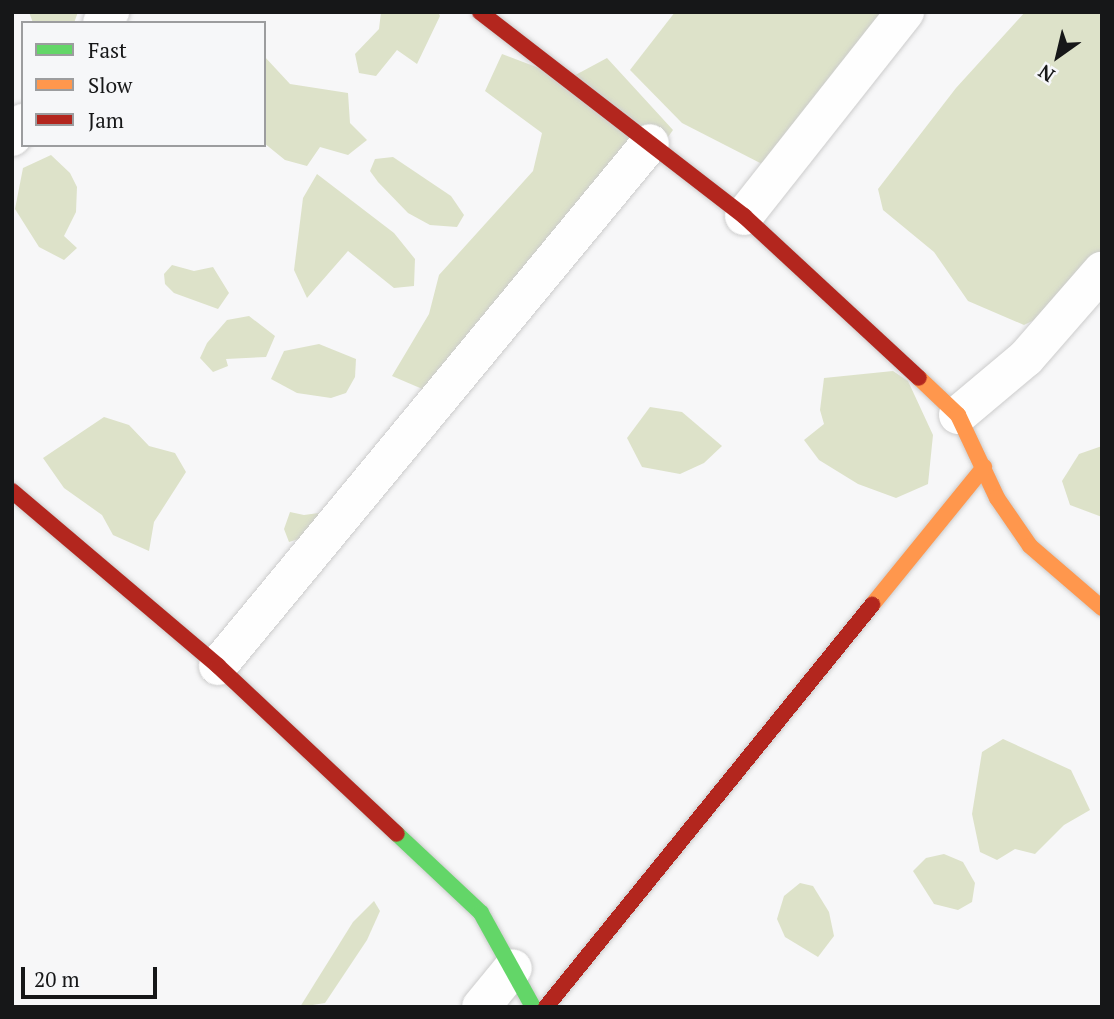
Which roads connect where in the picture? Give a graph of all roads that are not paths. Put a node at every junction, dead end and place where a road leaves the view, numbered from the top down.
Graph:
1 (480, 12) edge
2 (905, 12) edge
3 (650, 143) junction
4 (744, 216) junction
5 (1102, 271) edge
6 (958, 415) junction
7 (985, 467) junction
8 (12, 491) edge
9 (1102, 608) edge
10 (218, 666) junction
11 (513, 968) junction
12 (481, 1007) edge
13 (533, 1007) edge
14 (546, 1007) edge

1 - 3 street
2 - 4 street
3 - 4 street
3 - 10 street
4 - 6 street
5 - 6 street
6 - 7 street
7 - 9 street
7 - 14 street
8 - 10 street
10 - 11 street
11 - 12 street
11 - 13 street

